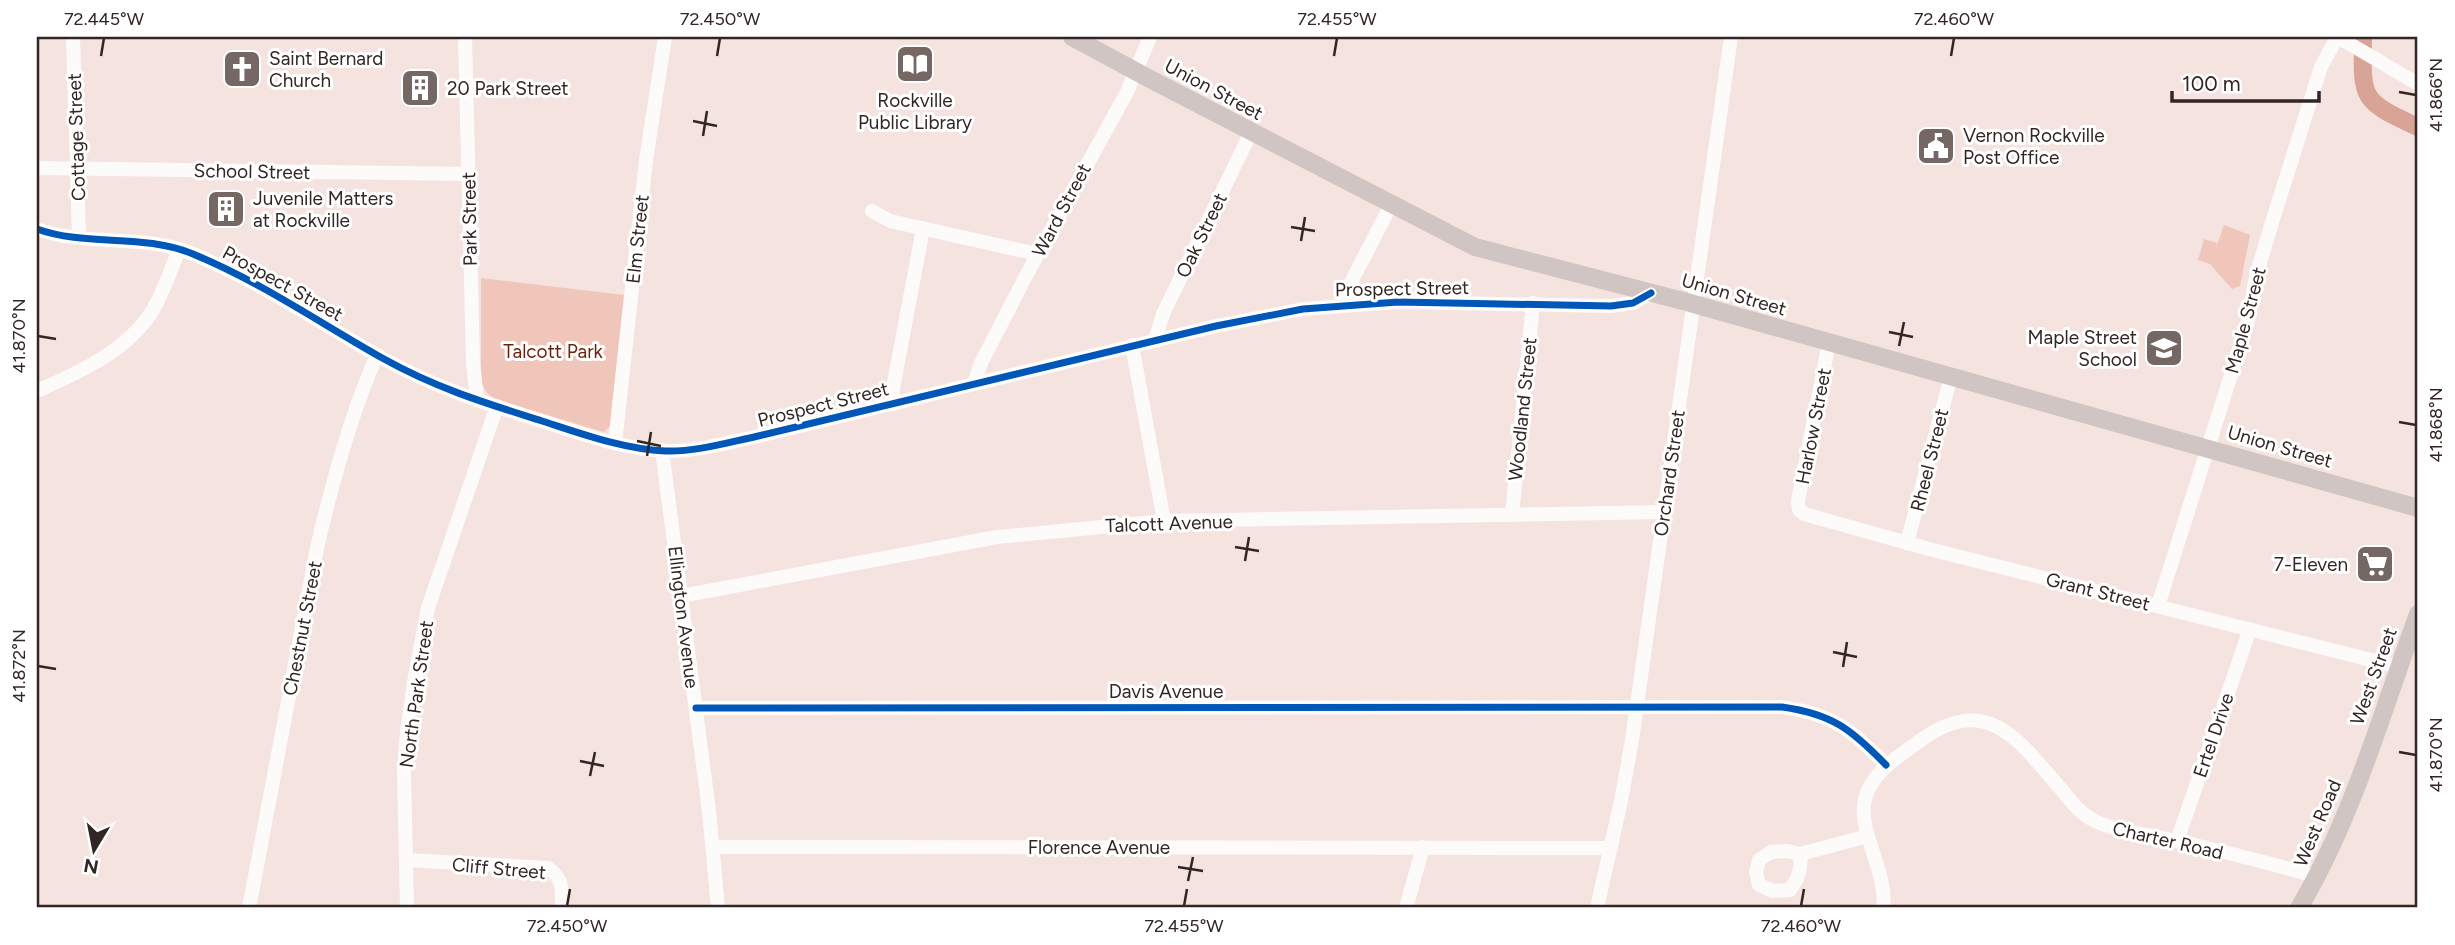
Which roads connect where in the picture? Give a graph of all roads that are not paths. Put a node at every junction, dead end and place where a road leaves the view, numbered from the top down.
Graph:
1 (73, 37) edge
2 (466, 37) edge
3 (665, 37) edge
4 (1072, 37) edge
5 (1150, 37) edge
6 (1731, 37) edge
7 (2338, 37) edge
8 (1135, 71) junction
9 (2418, 84) edge
10 (1251, 132) junction
11 (37, 168) edge
12 (76, 169) junction
13 (468, 174) junction
14 (1391, 205) junction
15 (872, 211) dead end
16 (37, 229) edge
17 (923, 229) junction
18 (79, 237) junction
19 (179, 248) junction
20 (1037, 254) junction
21 (1615, 283) junction
22 (1651, 292) junction
23 (1533, 303) junction
24 (1343, 304) junction
25 (1596, 304) junction
26 (1693, 304) junction
27 (1155, 340) junction
28 (1829, 342) junction
29 (1132, 345) junction
30 (377, 355) junction
31 (1951, 376) junction
32 (974, 383) junction
33 (37, 391) edge
34 (477, 400) junction
35 (893, 404) junction
36 (497, 407) junction
37 (615, 443) junction
38 (2208, 447) junction
39 (662, 450) junction
40 (2418, 508) edge
41 (1799, 510) joint
42 (1664, 512) junction
43 (1512, 515) junction
44 (1164, 521) junction
45 (1908, 543) junction
46 (681, 596) junction
47 (2158, 606) junction
48 (2418, 614) edge
49 (2250, 629) junction
50 (2399, 667) junction
51 (1637, 705) junction
52 (696, 708) junction
53 (2368, 752) joint
54 (1886, 765) junction
55 (1868, 836) junction
56 (2177, 841) junction
57 (713, 847) junction
58 (1423, 847) junction
59 (1611, 848) junction
60 (1800, 854) dead end
61 (406, 860) junction
62 (2317, 877) junction
63 (249, 908) edge
64 (407, 908) edge
65 (562, 908) edge
66 (718, 908) edge
67 (1406, 908) edge
68 (1597, 908) edge
69 (1884, 908) edge
70 (2300, 908) edge

1 - 12 street, Cottage Street
2 - 13 street, Park Street
3 - 37 street, Elm Street
4 - 8 main road, Union Street
5 - 8 street, Ward Street
6 - 26 street, Orchard Street
7 - 9 street
7 - 38 street, Maple Street
8 - 10 main road, Union Street
8 - 20 street, Ward Street
10 - 14 main road, Union Street
10 - 27 street, Oak Street
11 - 12 street, School Street
12 - 13 street, School Street
12 - 18 street, Cottage Street
13 - 34 street, Park Street
14 - 21 main road, Union Street
14 - 24 street
15 - 17 street
16 - 18 street, Prospect Street
17 - 20 street
17 - 35 street
18 - 19 street, Prospect Street
19 - 30 street, Prospect Street
19 - 33 street
20 - 32 street, Ward Street
21 - 22 main road, Union Street
21 - 25 street
22 - 25 street, Prospect Street
22 - 26 main road, Union Street
23 - 24 street, Prospect Street
23 - 25 street, Prospect Street
23 - 43 street, Woodland Street
24 - 27 street, Prospect Street
26 - 28 main road, Union Street
26 - 42 street, Orchard Street
27 - 29 street, Prospect Street
28 - 31 main road, Union Street
28 - 41 street, Harlow Street
29 - 32 street, Prospect Street
29 - 44 street
30 - 34 street, Prospect Street
30 - 63 street, Chestnut Street
31 - 38 main road, Union Street
31 - 45 street, Rheel Street
32 - 35 street, Prospect Street
34 - 36 street, Prospect Street
35 - 39 street, Prospect Street
36 - 37 street, Prospect Street
36 - 61 street, North Park Street
37 - 39 street, Prospect Street
38 - 40 main road, Union Street
38 - 47 street, Maple Street
39 - 46 street, Ellington Avenue
41 - 45 street, Grant Street
42 - 43 street, Talcott Avenue
42 - 51 street, Orchard Street
43 - 44 street, Talcott Avenue
44 - 46 street, Talcott Avenue
45 - 47 street, Grant Street
46 - 52 street, Ellington Avenue
47 - 49 street, Grant Street
48 - 50 main road, West Street
49 - 50 street, Grant Street
49 - 56 street, Ertel Drive
50 - 53 main road, West Street
51 - 52 street, Davis Avenue
51 - 54 street, Davis Avenue
51 - 59 street, Orchard Street
52 - 57 street, Ellington Avenue
53 - 62 main road, West Road
54 - 55 street, Charter Road
54 - 56 street, Charter Road
55 - 60 street
55 - 69 street, Charter Road
56 - 62 street, Charter Road
57 - 58 street, Florence Avenue
57 - 66 street, Ellington Avenue
58 - 59 street, Florence Avenue
58 - 67 street
59 - 68 street, Orchard Street
61 - 64 street, North Park Street
61 - 65 street, Cliff Street
62 - 70 main road, West Road

